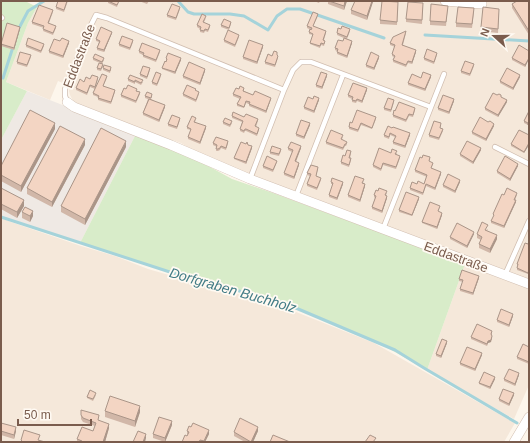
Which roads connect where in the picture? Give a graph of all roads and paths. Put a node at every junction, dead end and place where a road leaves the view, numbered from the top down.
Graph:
1 (445, 1) edge
2 (482, 4) dead end
3 (444, 74) dead end
4 (343, 75) junction
5 (284, 90) junction
6 (67, 102) joint
7 (431, 107) junction
8 (495, 147) dead end
9 (529, 164) edge
10 (250, 179) junction
11 (296, 196) junction
12 (529, 221) edge
13 (383, 230) junction
14 (505, 275) junction
15 (529, 284) edge
16 (529, 417) edge
17 (514, 442) edge

1 - 2 street
3 - 7 lane
4 - 5 lane
4 - 7 lane
4 - 11 lane
5 - 6 lane, Eddastraße
5 - 10 lane
6 - 10 street, Eddastraße
7 - 13 lane
8 - 9 lane
10 - 11 street, Eddastraße
11 - 13 street, Eddastraße
12 - 14 lane
13 - 14 street, Eddastraße
14 - 15 street, Eddastraße
16 - 17 street

